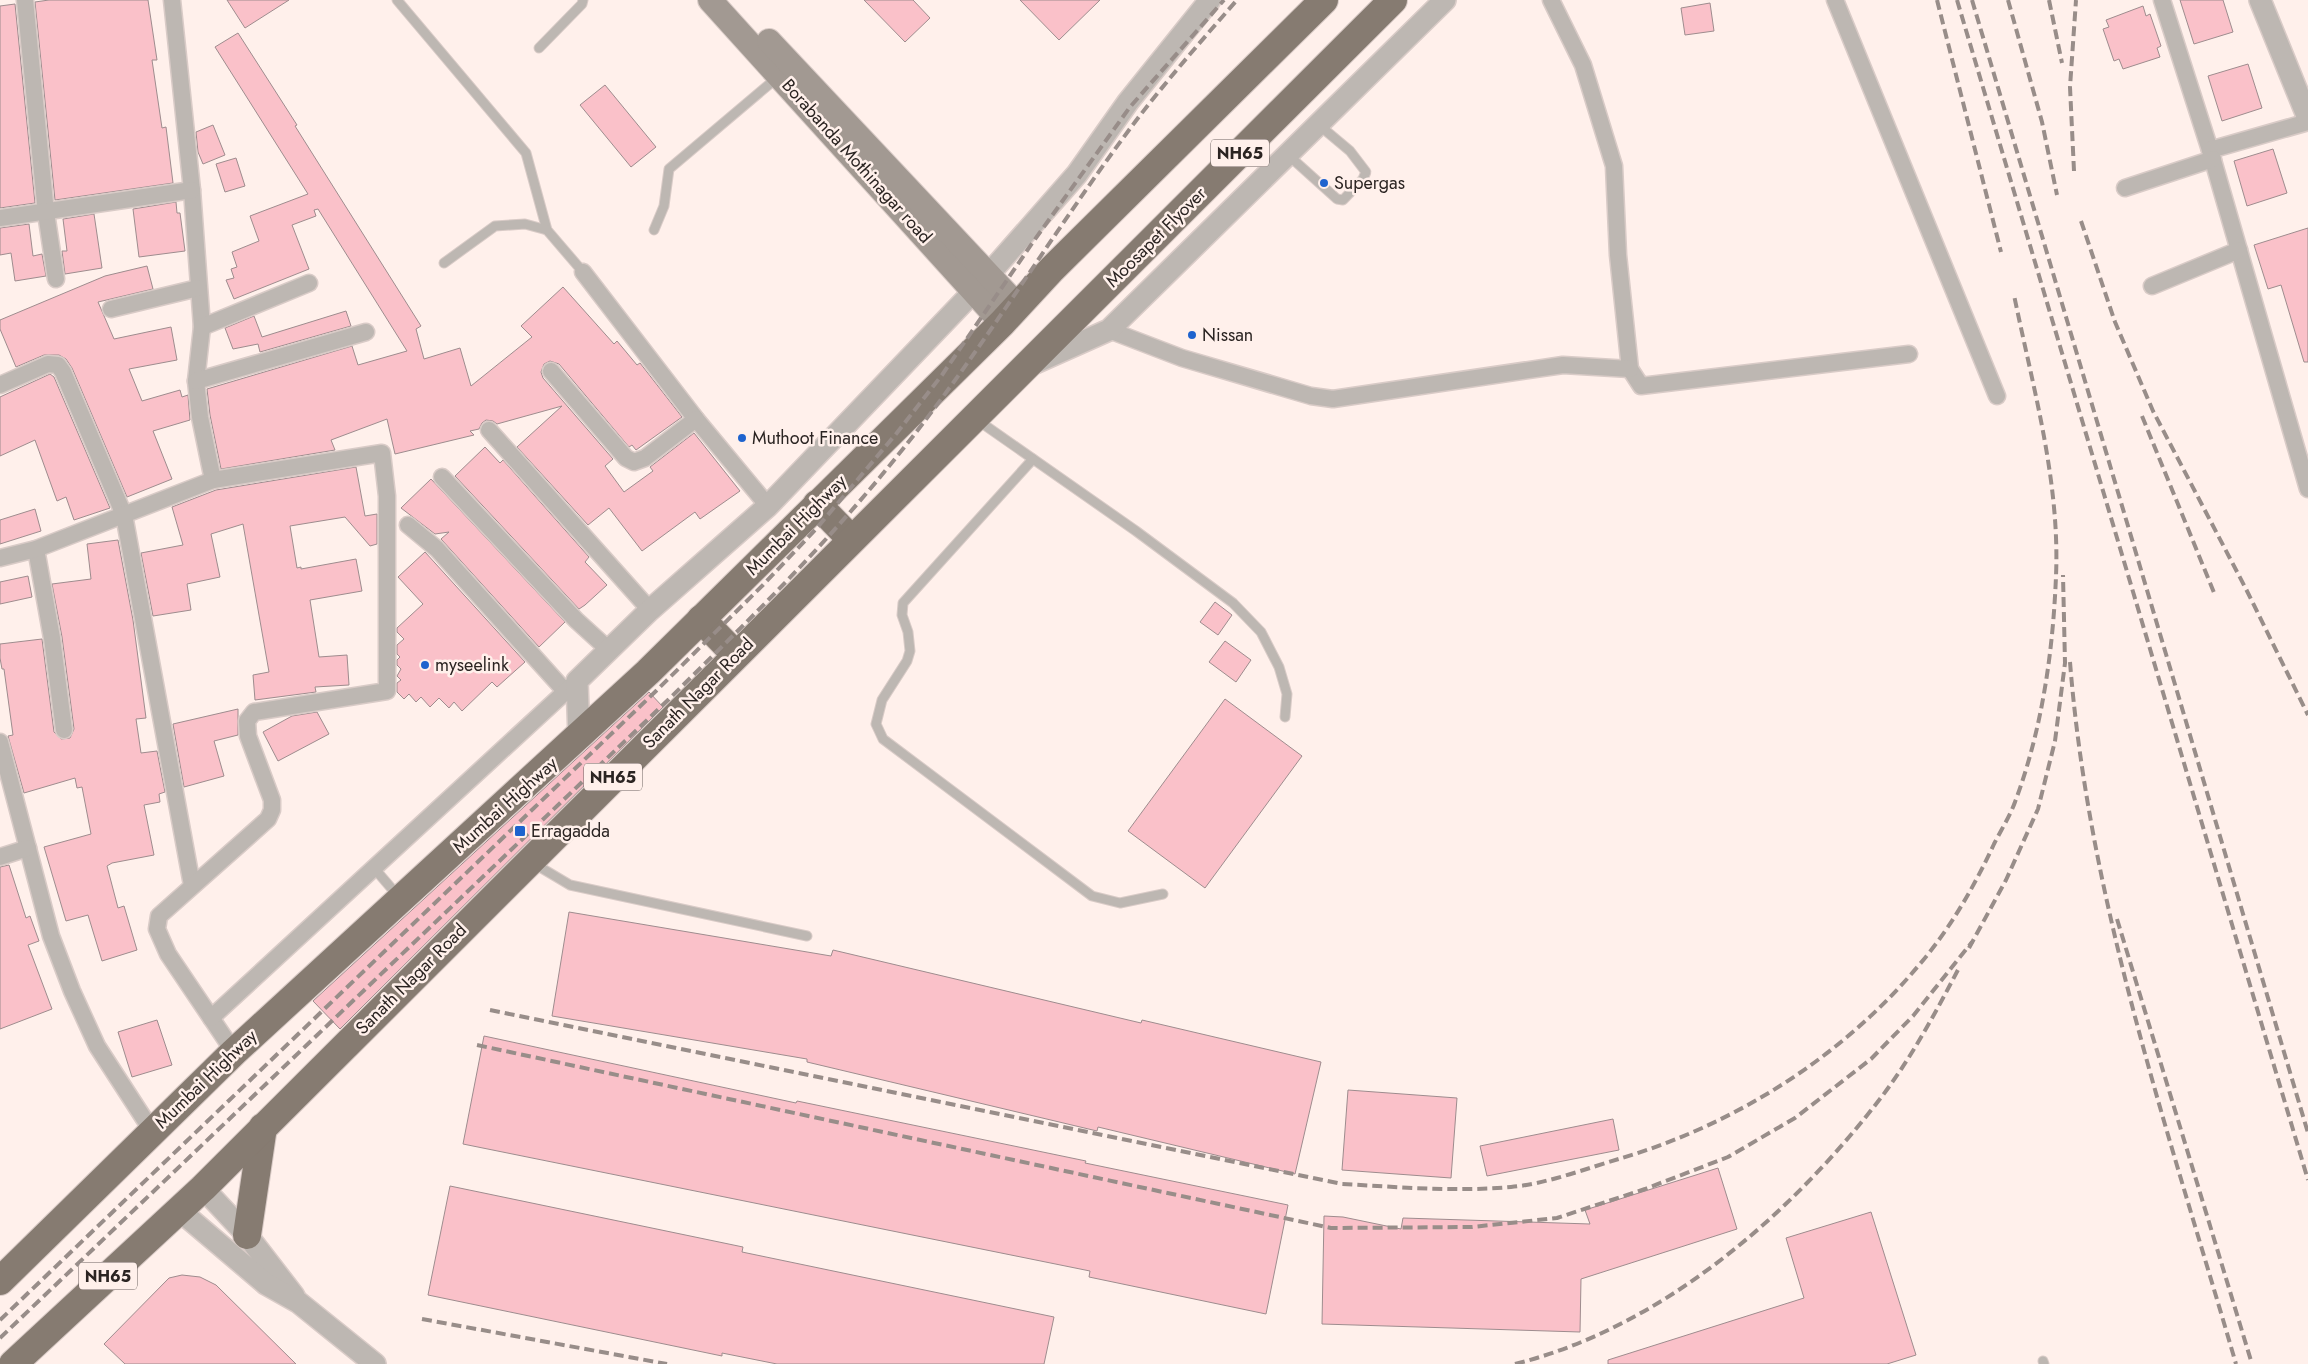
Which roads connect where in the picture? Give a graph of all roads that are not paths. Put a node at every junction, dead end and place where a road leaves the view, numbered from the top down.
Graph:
1 (25, 0) edge
2 (172, 0) edge
3 (397, 0) edge
4 (583, 0) edge
5 (710, 0) edge
6 (729, 0) edge
7 (1209, 0) edge
8 (1324, 0) edge
9 (1393, 0) edge
10 (1445, 0) edge
11 (1551, 0) edge
12 (1835, 0) edge
13 (2162, 0) edge
14 (2260, 0) edge
15 (539, 48) dead end
16 (779, 76) junction
17 (2302, 86) edge
18 (2308, 120) edge
19 (1319, 124) junction
20 (1286, 154) junction
21 (2211, 154) junction
22 (2125, 188) dead end
23 (192, 190) junction
24 (46, 213) junction
25 (0, 218) edge
26 (547, 230) junction
27 (654, 230) dead end
28 (2239, 250) junction
29 (444, 263) dead end
30 (583, 272) joint
31 (56, 279) dead end
32 (309, 283) dead end
33 (982, 283) junction
34 (2152, 286) dead end
35 (198, 288) junction
36 (111, 309) dead end
37 (1010, 314) junction
38 (202, 327) junction
39 (1109, 330) junction
40 (366, 332) dead end
41 (1909, 354) dead end
42 (1024, 368) junction
43 (1630, 370) junction
44 (551, 371) dead end
45 (196, 381) junction
46 (0, 385) edge
47 (1997, 396) dead end
48 (974, 418) junction
49 (696, 419) junction
50 (489, 430) dead end
51 (1033, 458) junction
52 (442, 477) dead end
53 (213, 480) junction
54 (2308, 489) edge
55 (817, 504) junction
56 (768, 506) junction
57 (124, 515) junction
58 (408, 525) dead end
59 (852, 539) junction
60 (36, 549) junction
61 (0, 558) edge
62 (650, 610) junction
63 (701, 619) junction
64 (609, 650) junction
65 (736, 655) junction
66 (571, 686) junction
67 (1285, 718) dead end
68 (64, 730) dead end
69 (579, 738) junction
70 (0, 742) edge
71 (4, 778) edge
72 (28, 848) junction
73 (0, 857) edge
74 (528, 861) junction
75 (374, 868) junction
76 (192, 885) junction
77 (1163, 894) dead end
78 (401, 900) junction
79 (807, 936) dead end
80 (211, 1018) junction
81 (234, 1052) junction
82 (263, 1127) junction
83 (152, 1131) junction
84 (203, 1188) junction
85 (178, 1210) junction
86 (247, 1235) junction
87 (0, 1281) edge
88 (298, 1302) junction
89 (13, 1364) edge
90 (375, 1364) edge

1 - 24 street
2 - 23 street
3 - 26 lane
4 - 15 lane
5 - 16 main road, Borabanda Mothinagar road
6 - 33 main road
7 - 33 street
8 - 37 highway, NH65
9 - 42 highway, Moosapet Flyover / NH65
10 - 19 street
11 - 43 street
12 - 47 street
13 - 21 street
14 - 17 street
16 - 27 lane
16 - 33 main road, Borabanda Mothinagar road
17 - 18 street
18 - 21 street
19 - 20 street
19 - 20 lane
20 - 39 street
21 - 22 street
21 - 28 street
23 - 24 street
23 - 35 street
24 - 25 street
24 - 31 street
26 - 29 lane
26 - 30 lane
28 - 34 street
28 - 54 street
30 - 49 street
32 - 38 street
33 - 37 main road, Borabanda Mothinagar road
33 - 56 street
35 - 36 street
35 - 38 street
37 - 55 highway, Mumbai Highway / NH65
38 - 45 street
39 - 42 street
39 - 43 street
40 - 45 street
41 - 43 street
42 - 48 highway, Sanath Nagar Road / NH65
44 - 49 street
45 - 53 street
46 - 57 street
48 - 51 lane
48 - 59 highway, Sanath Nagar Road / NH65
49 - 56 street
50 - 62 street
51 - 67 lane
51 - 77 lane
52 - 64 street
53 - 57 street
53 - 76 street
55 - 59 highway
55 - 63 highway, Mumbai Highway / NH65
56 - 62 street
57 - 60 street
57 - 76 street
58 - 66 street
59 - 65 highway, Sanath Nagar Road / NH65
60 - 61 street
60 - 68 street
62 - 64 street
63 - 65 highway
63 - 69 highway, Mumbai Highway / NH65
64 - 66 street
65 - 74 highway, Sanath Nagar Road / NH65
66 - 69 street
66 - 75 street
69 - 78 highway, Mumbai Highway / NH65
70 - 71 street
71 - 72 street
72 - 73 street
72 - 83 street
74 - 79 lane
74 - 82 highway, Sanath Nagar Road / NH65
75 - 78 lane
75 - 80 street
76 - 80 street
78 - 81 highway, Mumbai Highway / NH65
80 - 81 street
81 - 83 highway, Mumbai Highway / NH65
82 - 84 highway, Sanath Nagar Road / NH65
82 - 86 highway
83 - 87 highway, Mumbai Highway / NH65
84 - 85 highway, NH65
84 - 86 street
85 - 88 street
85 - 89 highway, NH65
86 - 88 street
88 - 90 street

